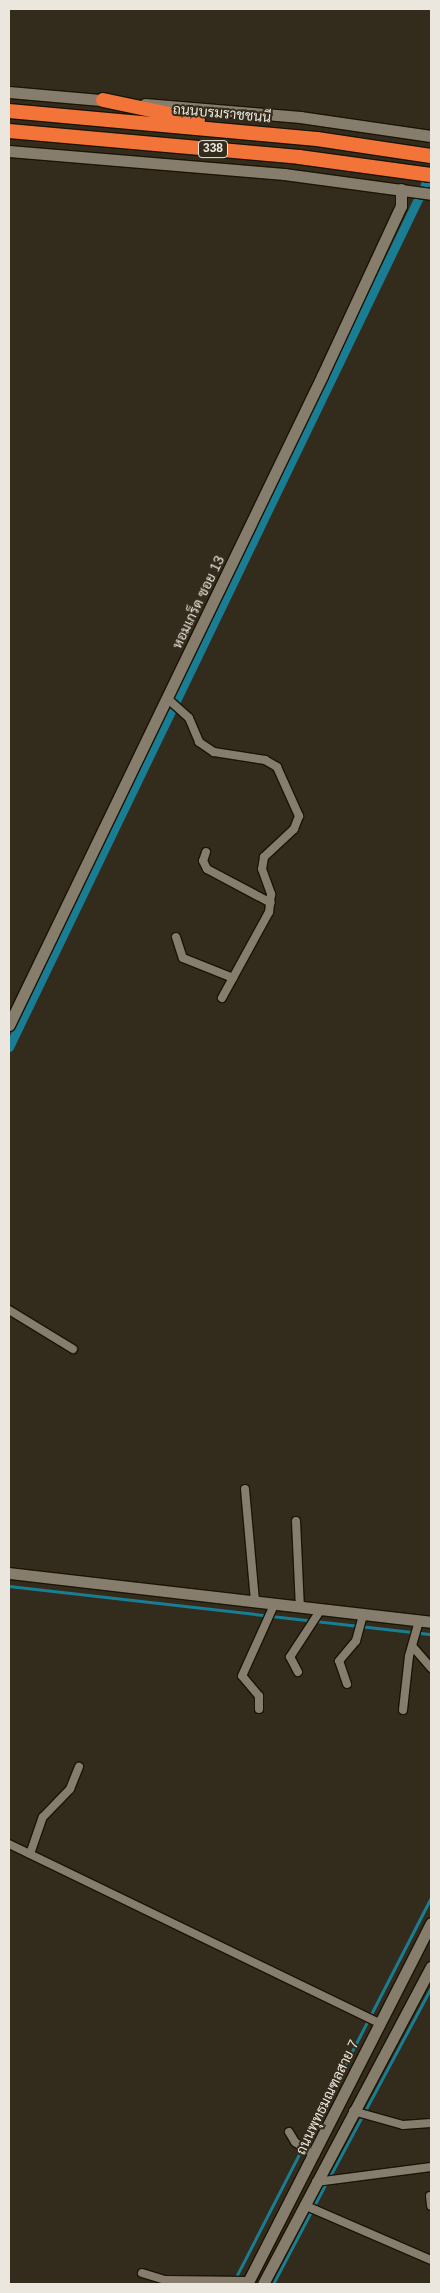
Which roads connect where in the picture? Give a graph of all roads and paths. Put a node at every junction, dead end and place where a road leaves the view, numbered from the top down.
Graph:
1 (9, 92) edge
2 (103, 100) junction
3 (9, 110) edge
4 (9, 131) edge
5 (262, 133) junction
6 (431, 135) edge
7 (9, 151) edge
8 (427, 155) edge
9 (431, 175) edge
10 (401, 189) junction
11 (431, 194) edge
12 (172, 703) junction
13 (206, 852) dead end
14 (271, 903) junction
15 (176, 937) dead end
16 (233, 978) junction
17 (222, 998) dead end
18 (9, 1025) edge
19 (9, 1310) edge
20 (73, 1349) dead end
21 (245, 1489) dead end
22 (296, 1520) dead end
23 (9, 1573) edge
24 (255, 1602) junction
25 (274, 1608) junction
26 (300, 1608) junction
27 (317, 1618) junction
28 (362, 1618) junction
29 (426, 1622) edge
30 (415, 1643) junction
31 (431, 1668) edge
32 (298, 1672) dead end
33 (348, 1684) dead end
34 (259, 1709) dead end
35 (403, 1710) dead end
36 (79, 1767) dead end
37 (9, 1844) edge
38 (30, 1854) junction
39 (431, 1922) edge
40 (431, 1967) edge
41 (378, 2022) junction
42 (355, 2111) junction
43 (431, 2123) edge
44 (289, 2132) dead end
45 (311, 2152) junction
46 (431, 2167) edge
47 (319, 2182) junction
48 (430, 2196) edge
49 (306, 2205) junction
50 (431, 2206) edge
51 (431, 2260) edge
52 (142, 2273) dead end
53 (245, 2282) edge
54 (262, 2284) edge

1 - 2 main road
2 - 5 highway
2 - 6 main road
3 - 5 highway, ถนนบรมราชชนนี / 338
4 - 9 highway, 338
5 - 8 highway, ถนนบรมราชชนนี / 338
7 - 10 main road
10 - 11 main road
10 - 12 main road, หอมเกร็ด ซอย 13
12 - 14 street
12 - 18 main road, หอมเกร็ด ซอย 13
13 - 14 street
14 - 16 street
15 - 16 street
16 - 17 street
19 - 20 street
21 - 24 street
22 - 26 street
23 - 24 main road
24 - 25 main road
25 - 26 main road
25 - 34 street
26 - 27 main road
27 - 28 main road
27 - 32 street
28 - 29 main road
28 - 33 street
29 - 30 street
30 - 31 street
30 - 35 street
36 - 38 street
37 - 38 street
38 - 41 street
39 - 41 main road, ถนนพุทธมณฑลสาย 7
40 - 42 main road, ถนนพุทธมณฑลสาย 7
41 - 45 main road, ถนนพุทธมณฑลสาย 7
42 - 43 street
42 - 47 main road, ถนนพุทธมณฑลสาย 7
44 - 45 street
45 - 53 main road, ถนนพุทธมณฑลสาย 7
46 - 47 street
47 - 49 main road, ถนนพุทธมณฑลสาย 7
48 - 50 street
49 - 51 street
49 - 54 main road, ถนนพุทธมณฑลสาย 7
52 - 53 street

